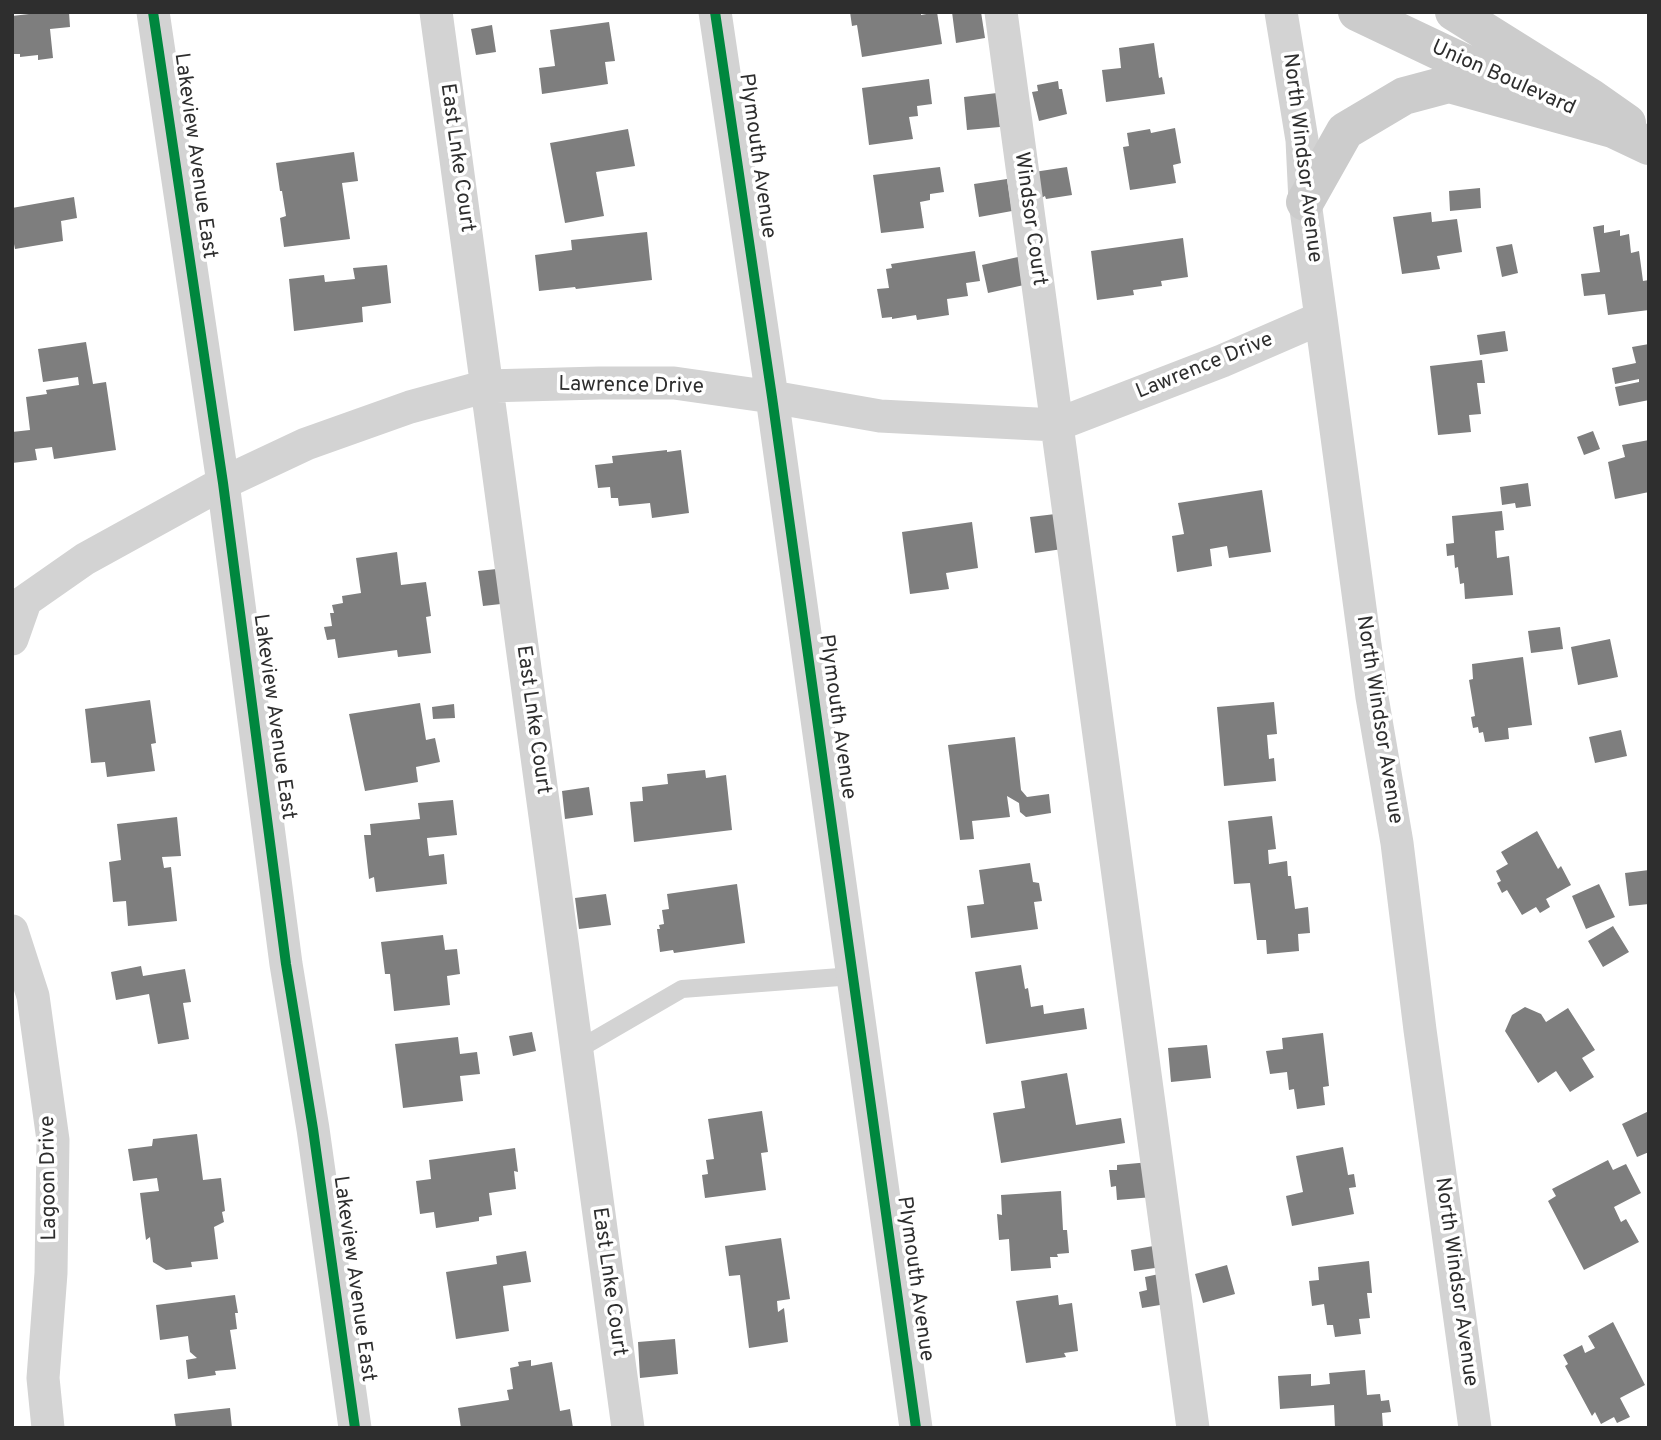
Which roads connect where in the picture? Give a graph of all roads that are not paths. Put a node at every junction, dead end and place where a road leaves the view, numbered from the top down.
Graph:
1 (153, 12) edge
2 (436, 12) edge
3 (715, 12) edge
4 (1001, 12) edge
5 (1281, 12) edge
6 (1357, 12) edge
7 (1454, 12) edge
8 (1638, 138) edge
9 (1305, 202) junction
10 (1321, 318) junction
11 (487, 386) junction
12 (772, 397) junction
13 (1056, 425) junction
14 (222, 483) junction
15 (18, 606) edge
16 (12, 639) edge
17 (12, 931) edge
18 (853, 976) junction
19 (577, 1050) junction
20 (48, 1428) edge
21 (355, 1428) edge
22 (628, 1428) edge
23 (916, 1428) edge
24 (1193, 1428) edge
25 (1475, 1428) edge

1 - 14 street, Lakeview Avenue East
2 - 11 street, East Lnke Court
3 - 12 street, Plymouth Avenue
4 - 13 street, Windsor Court
5 - 9 street, North Windsor Avenue
6 - 8 main road, Union Boulevard
7 - 8 main road
8 - 9 main road
9 - 10 street, North Windsor Avenue
10 - 13 street, Lawrence Drive
10 - 25 street, North Windsor Avenue
11 - 12 street, Lawrence Drive
11 - 14 street, Lawrence Drive
11 - 19 street, East Lnke Court
12 - 13 street, Lawrence Drive
12 - 18 street, Plymouth Avenue
13 - 24 street, Windsor Court
14 - 15 street, Lawrence Drive
14 - 21 street, Lakeview Avenue East
15 - 16 street
17 - 20 street, Lagoon Drive
18 - 19 lane
18 - 23 street, Plymouth Avenue
19 - 22 street, East Lnke Court

